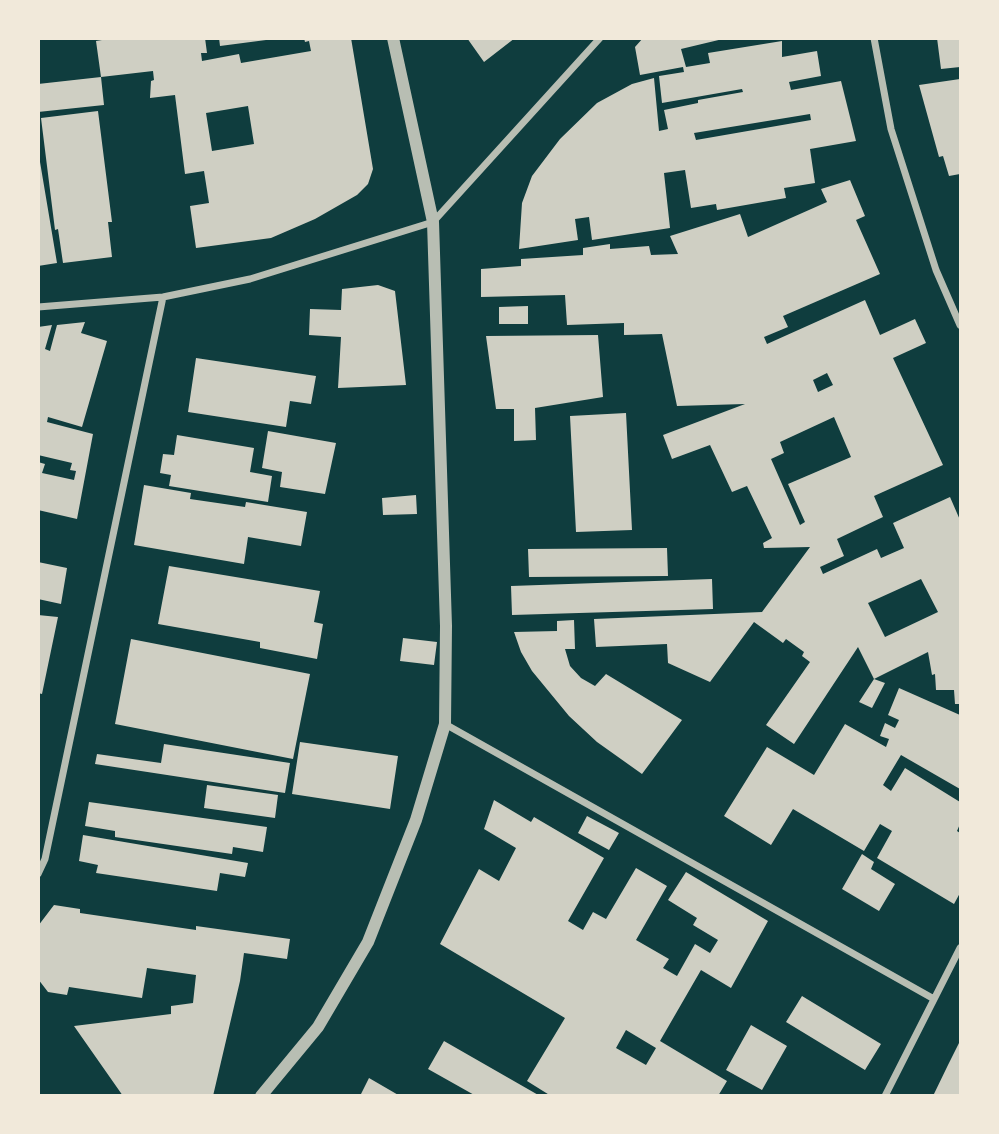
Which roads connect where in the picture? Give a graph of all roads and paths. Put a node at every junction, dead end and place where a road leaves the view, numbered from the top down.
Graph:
1 (393, 38) edge
2 (600, 38) edge
3 (874, 38) edge
4 (433, 222) junction
5 (163, 298) junction
6 (38, 307) edge
7 (961, 324) edge
8 (445, 724) junction
9 (38, 874) edge
10 (961, 948) edge
11 (934, 999) junction
12 (261, 1096) edge
13 (885, 1096) edge

1 - 4 street
2 - 4 street
3 - 7 street
4 - 5 street
4 - 8 street
5 - 6 street
5 - 9 street
8 - 11 street
8 - 12 street
10 - 11 street
11 - 13 street

